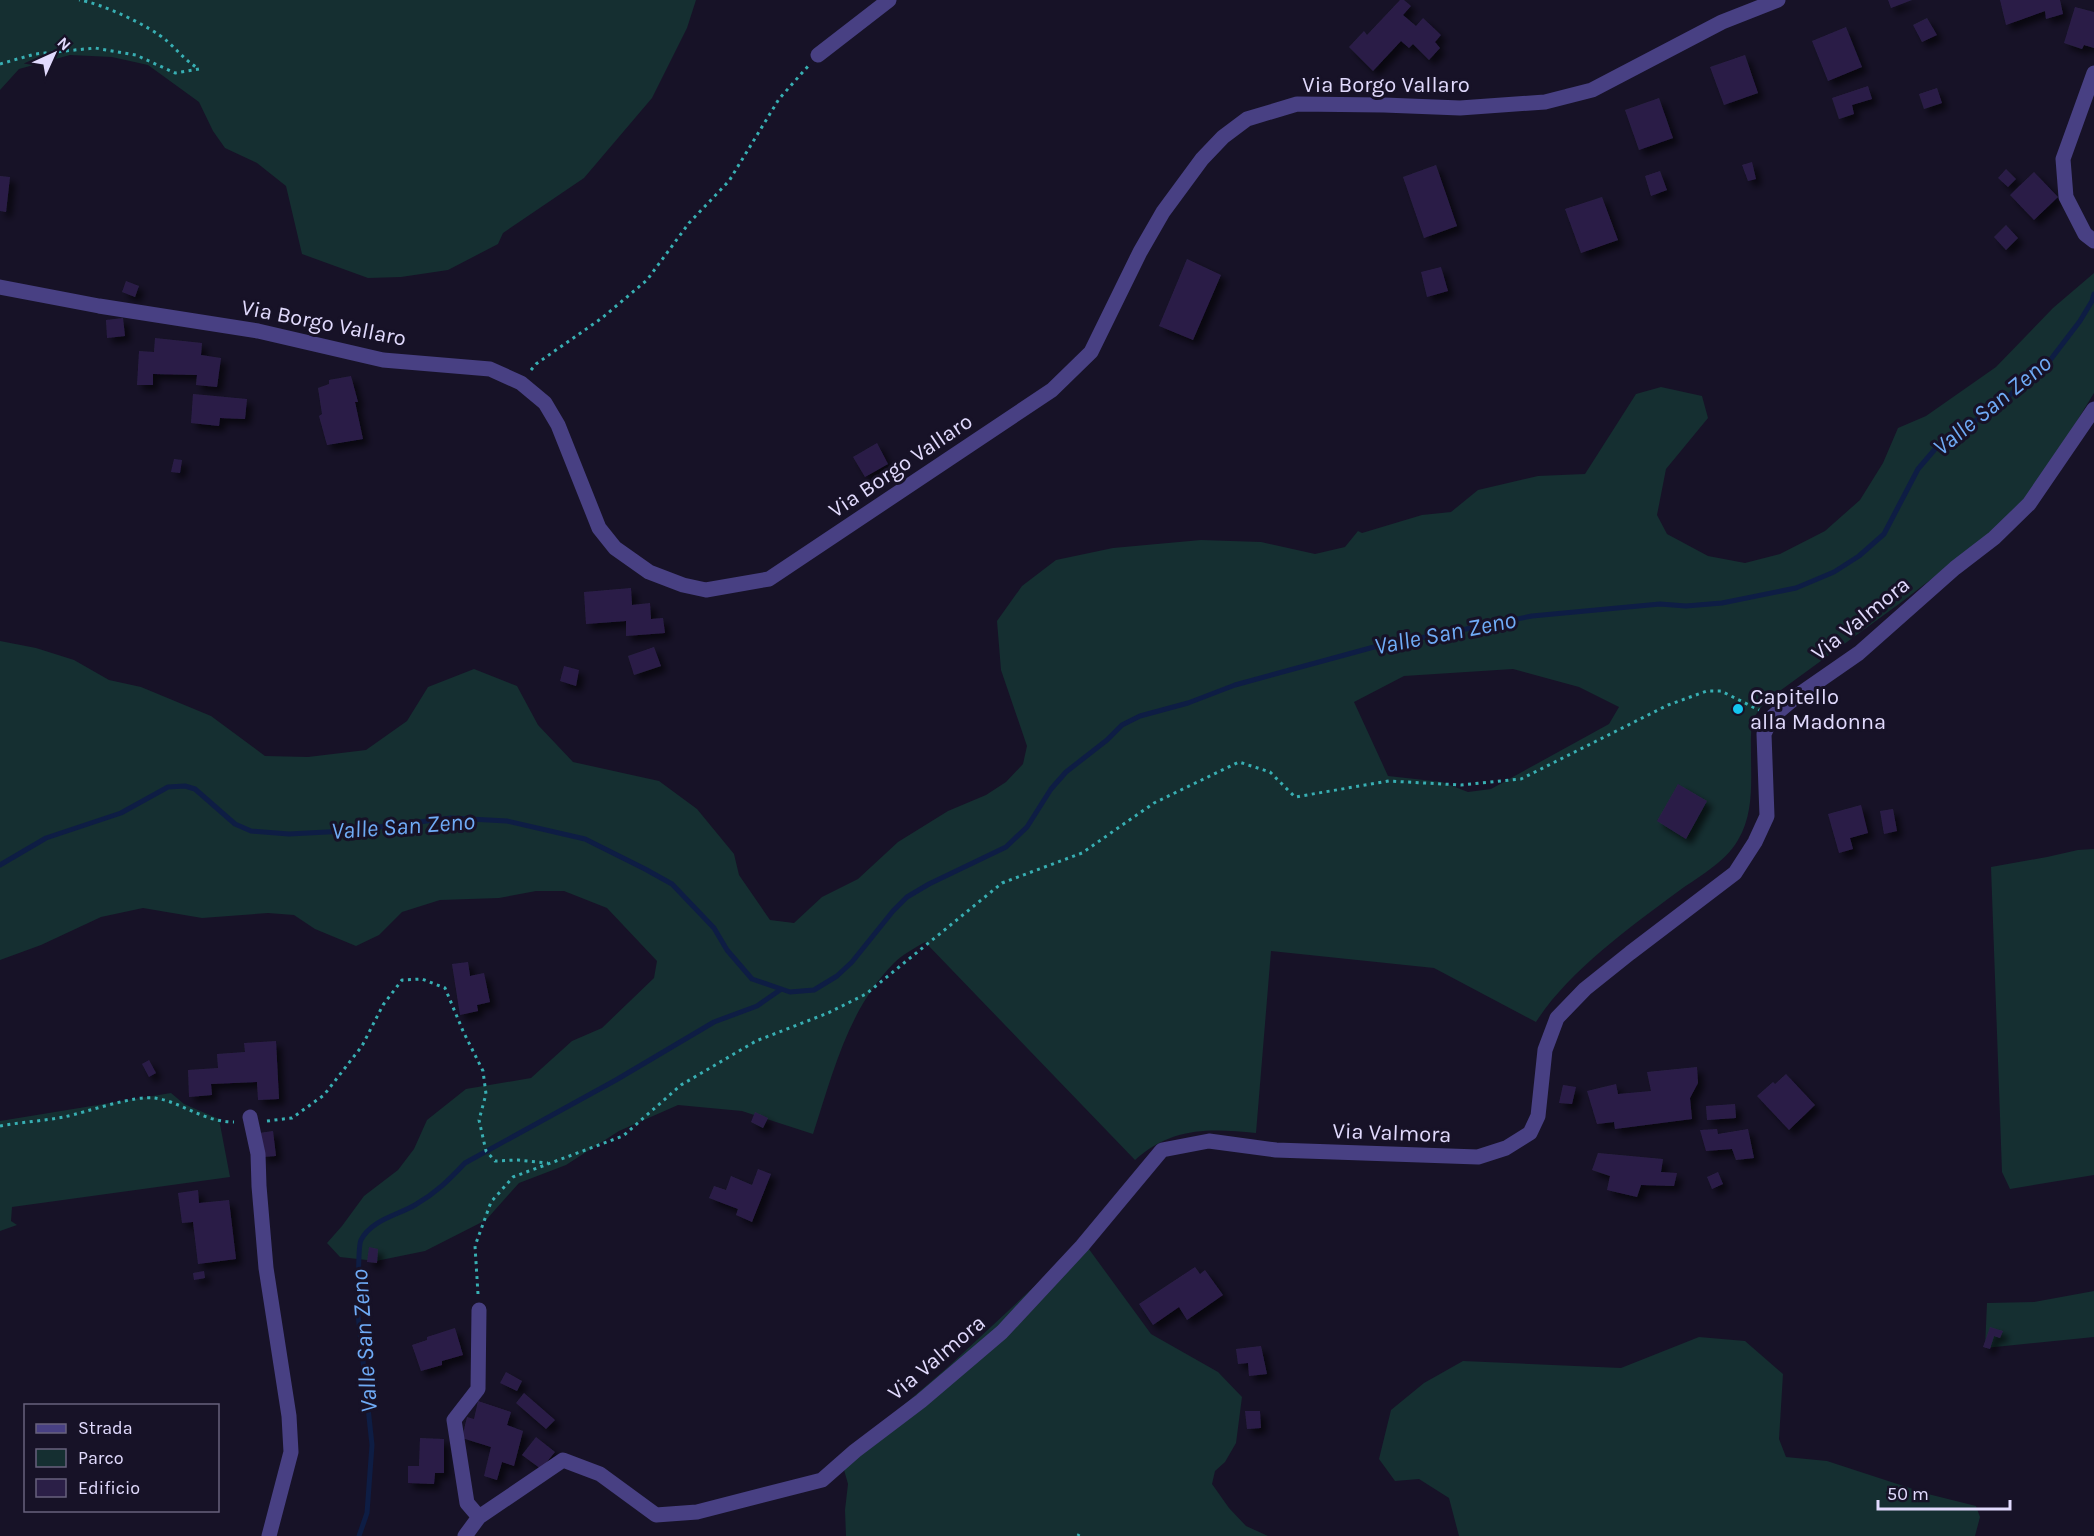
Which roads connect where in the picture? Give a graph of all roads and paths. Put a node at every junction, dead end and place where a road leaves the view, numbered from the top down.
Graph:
1 (79, 0) edge
2 (889, 0) edge
3 (1778, 0) edge
4 (96, 1) edge
5 (818, 55) joint
6 (0, 64) edge
7 (2094, 74) edge
8 (2094, 241) edge
9 (0, 287) edge
10 (521, 383) junction
11 (2094, 409) edge
12 (1772, 717) junction
13 (251, 1119) junction
14 (0, 1126) edge
15 (549, 1164) junction
16 (479, 1310) joint
17 (479, 1517) junction
18 (269, 1536) edge
19 (465, 1536) edge

1 - 4 path
2 - 5 street
3 - 10 street, Via Borgo Vallaro
4 - 6 path
5 - 10 path
7 - 8 street
9 - 10 street, Via Borgo Vallaro
11 - 12 street, Via Valmora
12 - 15 path
12 - 17 street, Via Valmora
13 - 14 path
13 - 15 path
13 - 18 street
15 - 16 path
16 - 17 street
17 - 19 street, Via Valmora

